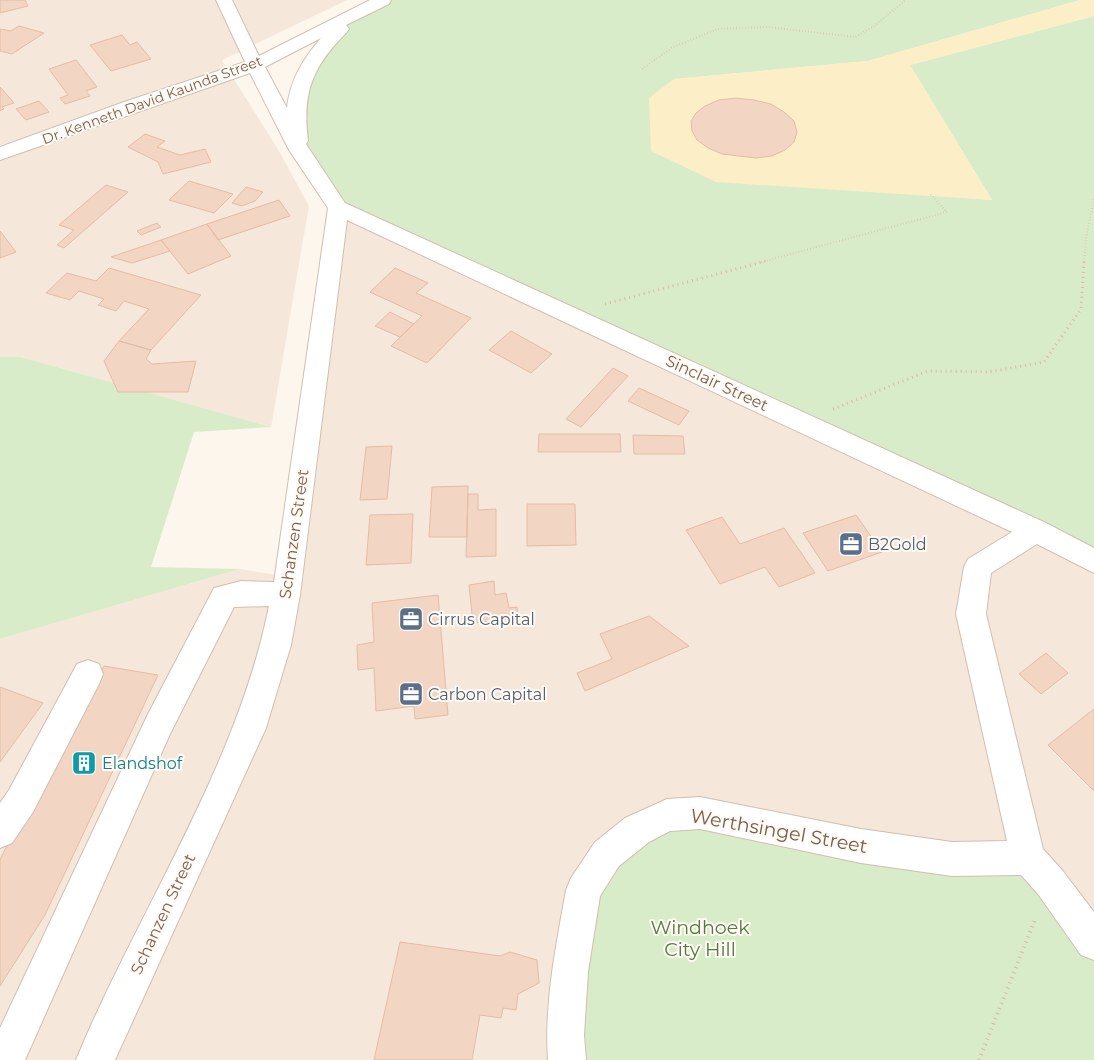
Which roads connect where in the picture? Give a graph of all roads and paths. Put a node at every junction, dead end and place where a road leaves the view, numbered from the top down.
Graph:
1 (224, 0) edge
2 (384, 0) edge
3 (906, 0) edge
4 (354, 16) junction
5 (255, 65) junction
6 (642, 69) dead end
7 (300, 150) junction
8 (0, 154) edge
9 (930, 194) dead end
10 (1094, 197) edge
11 (338, 208) junction
12 (568, 314) junction
13 (800, 422) junction
14 (1036, 531) junction
15 (1094, 561) edge
16 (286, 595) junction
17 (88, 674) dead end
18 (0, 831) edge
19 (1039, 870) junction
20 (1094, 942) edge
21 (5, 1060) edge
22 (95, 1060) edge
23 (567, 1060) edge
24 (979, 1060) edge

1 - 5 street
2 - 4 street, Dr. Kenneth David Kaunda Street
3 - 6 path
4 - 5 street, Dr. Kenneth David Kaunda Street
4 - 7 street
5 - 7 street
5 - 8 street, Dr. Kenneth David Kaunda Street
7 - 11 street
9 - 12 path
10 - 13 path
11 - 12 street, Sinclair Street
11 - 16 street, Schanzen Street
12 - 13 street, Sinclair Street
13 - 14 street, Sinclair Street
14 - 15 street, Sinclair Street
14 - 19 street
16 - 21 street
16 - 22 street, Schanzen Street
17 - 18 street
19 - 20 street
19 - 23 street, Werthsingel Street
19 - 24 path

